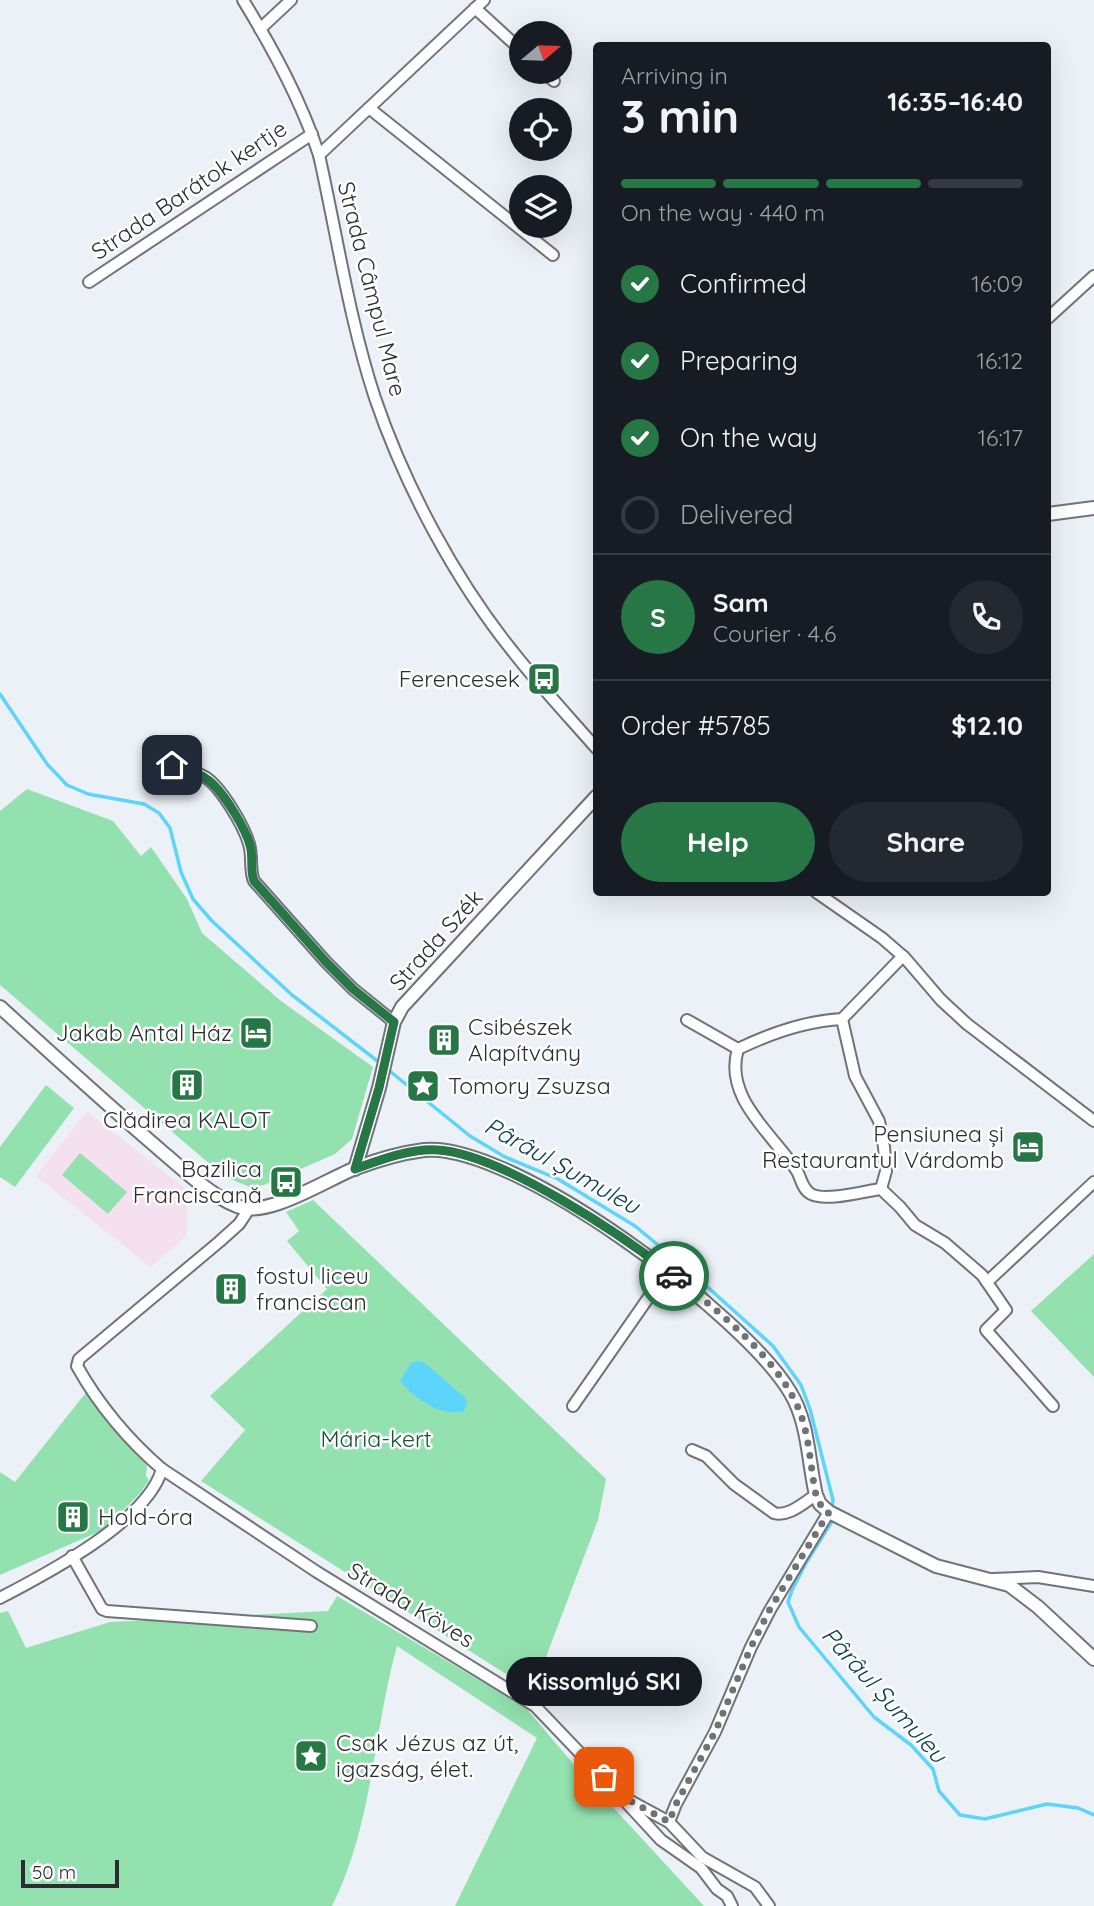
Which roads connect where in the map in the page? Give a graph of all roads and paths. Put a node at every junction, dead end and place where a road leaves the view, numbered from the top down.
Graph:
1 (243, 0) edge
2 (291, 0) edge
3 (484, 0) edge
4 (475, 8) junction
5 (260, 29) junction
6 (509, 39) edge
7 (369, 108) junction
8 (312, 134) junction
9 (319, 155) junction
10 (553, 255) dead end
11 (1094, 276) edge
12 (89, 282) dead end
13 (1051, 315) edge
14 (1094, 508) edge
15 (1051, 514) edge
16 (593, 744) edge
17 (149, 758) dead end
18 (593, 800) edge
19 (822, 896) edge
20 (903, 956) junction
21 (0, 1007) edge
22 (842, 1019) junction
23 (687, 1020) dead end
24 (394, 1022) junction
25 (738, 1049) junction
26 (1094, 1121) edge
27 (355, 1169) junction
28 (1094, 1182) edge
29 (881, 1189) junction
30 (249, 1209) junction
31 (667, 1271) junction
32 (987, 1282) junction
33 (573, 1406) dead end
34 (1053, 1406) dead end
35 (692, 1450) dead end
36 (162, 1469) junction
37 (816, 1495) junction
38 (833, 1514) junction
39 (72, 1556) junction
40 (990, 1579) junction
41 (1094, 1586) edge
42 (0, 1598) edge
43 (311, 1626) dead end
44 (1094, 1659) edge
45 (621, 1796) junction
46 (669, 1822) junction
47 (727, 1873) junction
48 (717, 1889) junction
49 (733, 1906) edge
50 (769, 1906) edge

1 - 5 street, Strada Câmpul Mare
2 - 5 street
3 - 4 street
4 - 6 street
4 - 7 street
5 - 8 street, Strada Câmpul Mare
7 - 9 street
7 - 10 street
8 - 9 street, Strada Câmpul Mare
8 - 12 street, Strada Barátok kertje
9 - 16 street, Strada Câmpul Mare
11 - 13 street
14 - 15 street
17 - 24 street
18 - 24 street, Strada Szék
19 - 20 street
20 - 22 street
20 - 26 street
21 - 30 street
22 - 25 street
22 - 29 street
23 - 25 street
24 - 27 street, Strada Szék
25 - 29 street
27 - 30 street
27 - 31 street
28 - 32 street
29 - 32 street
30 - 36 street, Strada Köves
31 - 33 street
31 - 37 street
32 - 34 street
35 - 37 street
36 - 39 street
36 - 45 street, Strada Köves
37 - 38 street
38 - 40 street
38 - 46 street
39 - 42 street
39 - 43 street
40 - 41 street
40 - 44 street
45 - 46 street, Strada Köves
45 - 48 street, Strada Köves
46 - 47 street, Strada Köves
47 - 48 street
47 - 50 street, Strada Köves
48 - 49 street, Strada Köves

